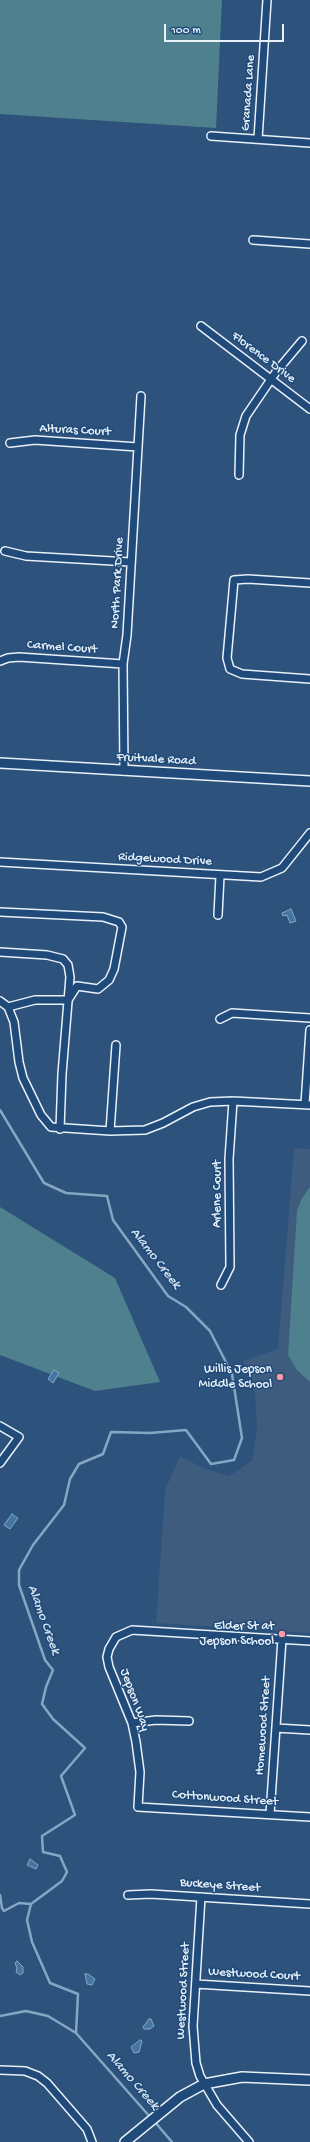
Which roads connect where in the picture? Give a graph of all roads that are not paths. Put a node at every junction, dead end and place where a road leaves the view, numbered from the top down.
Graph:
1 (267, 0) edge
2 (211, 136) dead end
3 (258, 139) junction
4 (310, 143) edge
5 (253, 240) dead end
6 (310, 244) edge
7 (201, 326) dead end
8 (302, 341) dead end
9 (271, 379) junction
10 (141, 396) dead end
11 (310, 409) edge
12 (10, 443) dead end
13 (138, 446) junction
14 (239, 475) dead end
15 (5, 551) dead end
16 (130, 562) junction
17 (310, 583) edge
18 (0, 661) edge
19 (123, 664) junction
20 (310, 679) edge
21 (0, 763) edge
22 (124, 771) junction
23 (310, 781) edge
24 (310, 833) edge
25 (0, 862) edge
26 (220, 876) junction
27 (0, 912) edge
28 (218, 915) dead end
29 (0, 952) edge
30 (68, 1000) junction
31 (0, 1001) edge
32 (8, 1007) junction
33 (310, 1018) edge
34 (220, 1019) dead end
35 (310, 1030) edge
36 (116, 1045) dead end
37 (233, 1101) junction
38 (307, 1105) edge
39 (60, 1129) junction
40 (110, 1131) junction
41 (221, 1285) dead end
42 (0, 1426) edge
43 (0, 1463) edge
44 (282, 1639) junction
45 (310, 1641) edge
46 (189, 1721) dead end
47 (132, 1723) junction
48 (276, 1728) junction
49 (310, 1730) edge
50 (138, 1807) joint
51 (270, 1814) junction
52 (310, 1817) edge
53 (128, 1895) dead end
54 (201, 1897) junction
55 (310, 1904) edge
56 (196, 1984) junction
57 (310, 1991) edge
58 (0, 2070) edge
59 (310, 2080) edge
60 (204, 2084) junction
61 (92, 2142) edge
62 (125, 2142) edge
63 (249, 2142) edge

1 - 3 street, Granada Lane
2 - 3 street
3 - 4 street
5 - 6 street
7 - 9 street, Florence Drive
8 - 9 street
9 - 11 street, Florence Drive
9 - 14 street
10 - 13 street, North Park Drive
12 - 13 street, Alturas Court
13 - 16 street, North Park Drive
15 - 16 street
16 - 19 street, North Park Drive
17 - 20 street
18 - 19 street, Carmel Court
19 - 22 street, North Park Drive
21 - 22 street, Fruitvale Road
22 - 23 street, Fruitvale Road
24 - 26 street, Ridgewood Drive
25 - 26 street, Ridgewood Drive
26 - 28 street
27 - 30 street
29 - 30 street
30 - 32 street
30 - 39 street
31 - 32 street
32 - 39 street
33 - 34 street
35 - 38 street
36 - 40 street
37 - 38 street
37 - 40 street
37 - 41 street, Arlene Court
39 - 40 street
42 - 43 street
44 - 45 street
44 - 47 street, Jepson Way
44 - 48 street, Homewood Street
46 - 47 street
47 - 50 street, Jepson Way
48 - 49 street
48 - 51 street, Homewood Street
50 - 51 street, Cottonwood Street
51 - 52 street, Cottonwood Street
53 - 54 street, Buckeye Street
54 - 55 street, Buckeye Street
54 - 56 street, Westwood Street
56 - 57 street, Westwood Court
56 - 60 street, Westwood Street
58 - 61 street
59 - 60 street
60 - 62 street
60 - 63 street, Westwood Street

